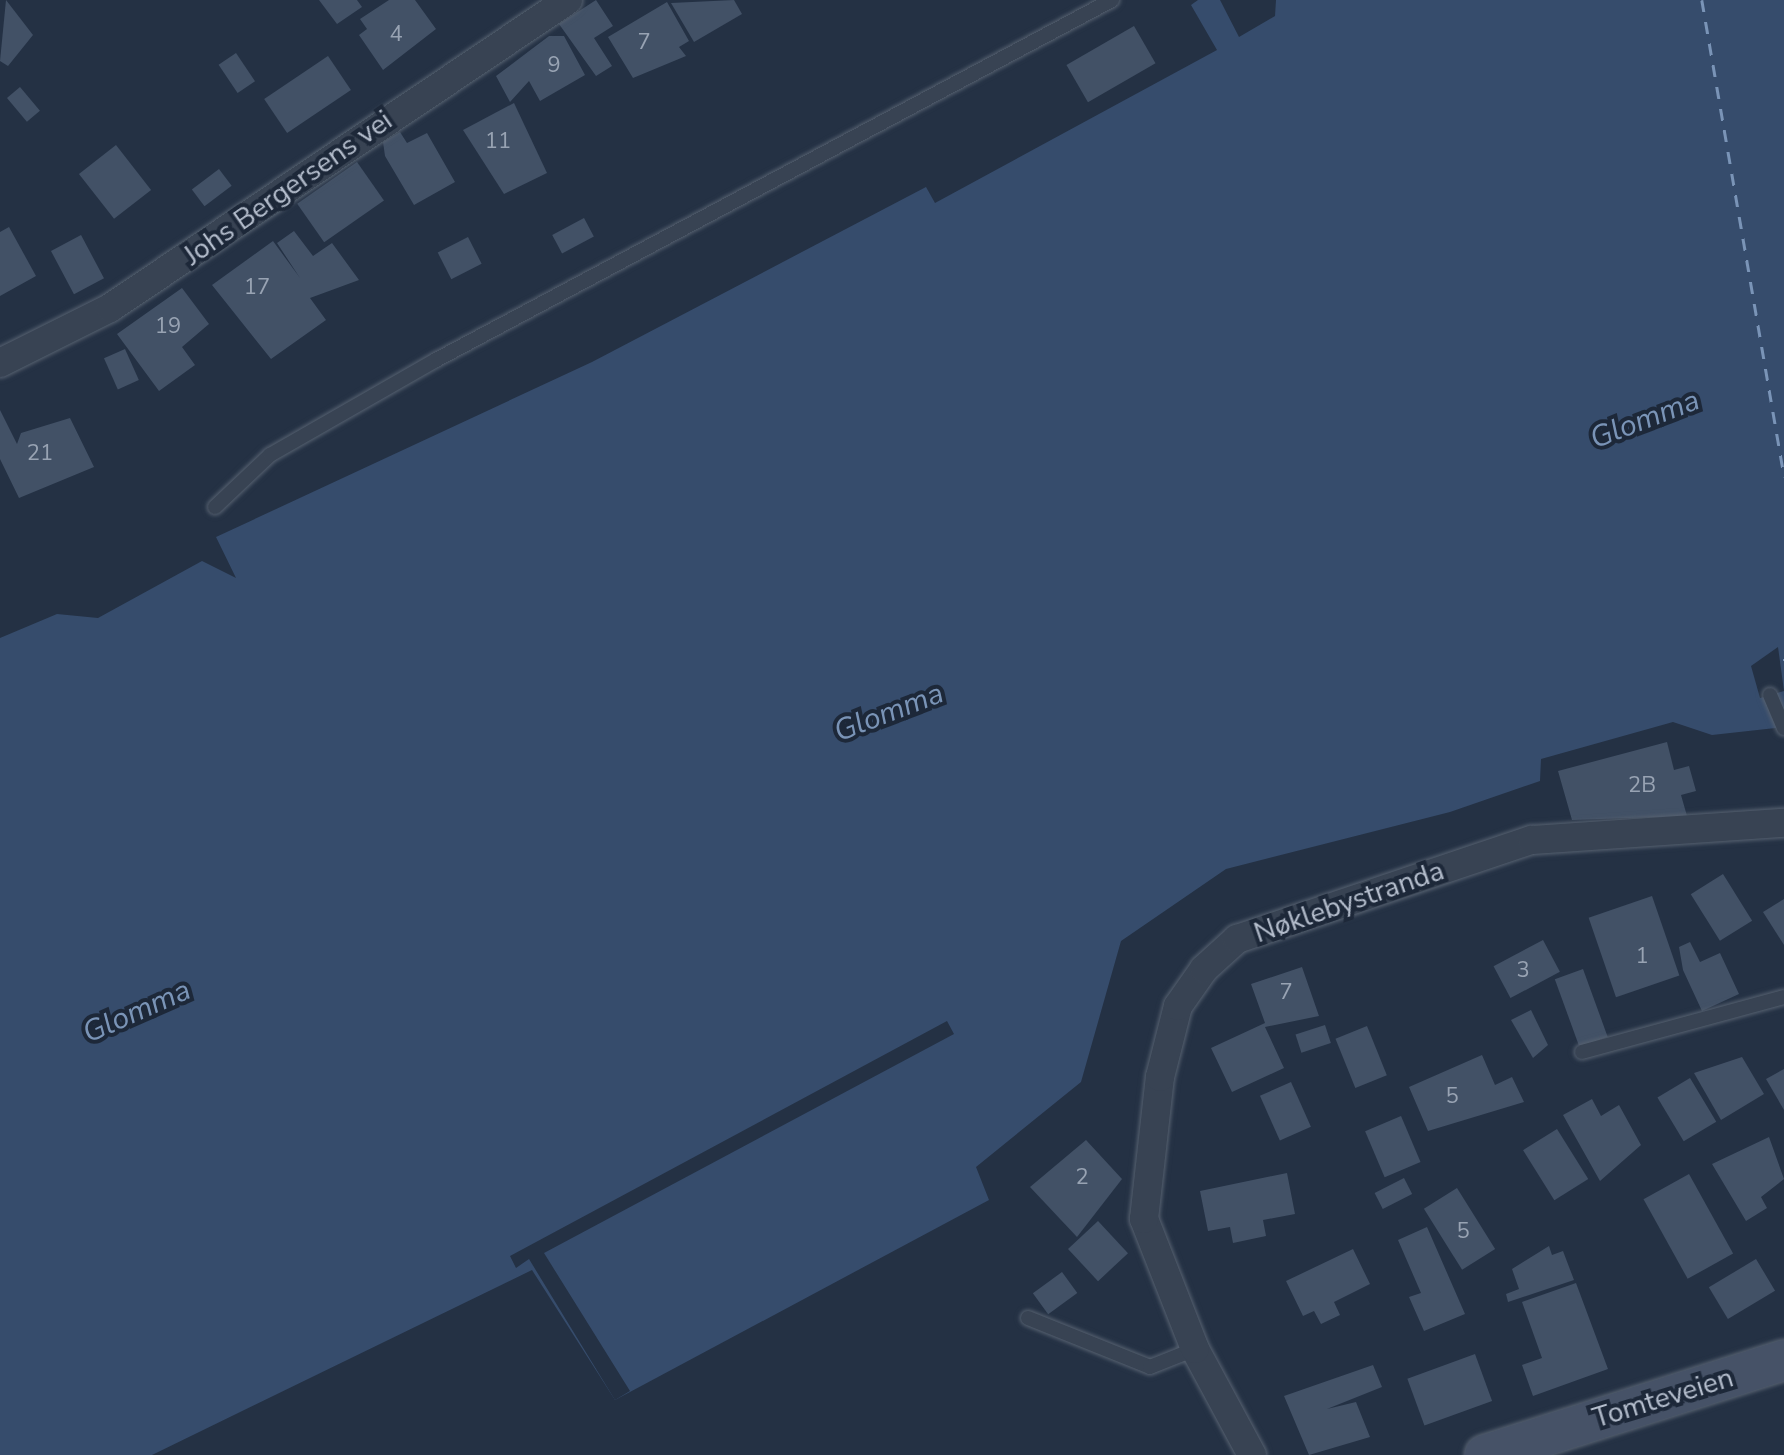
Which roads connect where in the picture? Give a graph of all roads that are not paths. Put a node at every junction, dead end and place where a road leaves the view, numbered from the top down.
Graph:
1 (568, 0) edge
2 (1112, 0) edge
3 (0, 362) edge
4 (215, 507) dead end
5 (1770, 695) dead end
6 (1784, 728) edge
7 (1784, 824) edge
8 (1784, 996) edge
9 (1582, 1052) dead end
10 (1028, 1318) dead end
11 (1195, 1349) junction
12 (1784, 1360) edge
13 (1252, 1455) edge
14 (1485, 1455) edge

1 - 3 street, Johs Bergersens vei
2 - 4 lane
5 - 6 lane
7 - 11 street, Nøklebystranda
8 - 9 lane
10 - 11 lane
11 - 13 street, Nøklebystranda
12 - 14 street, Tomteveien

